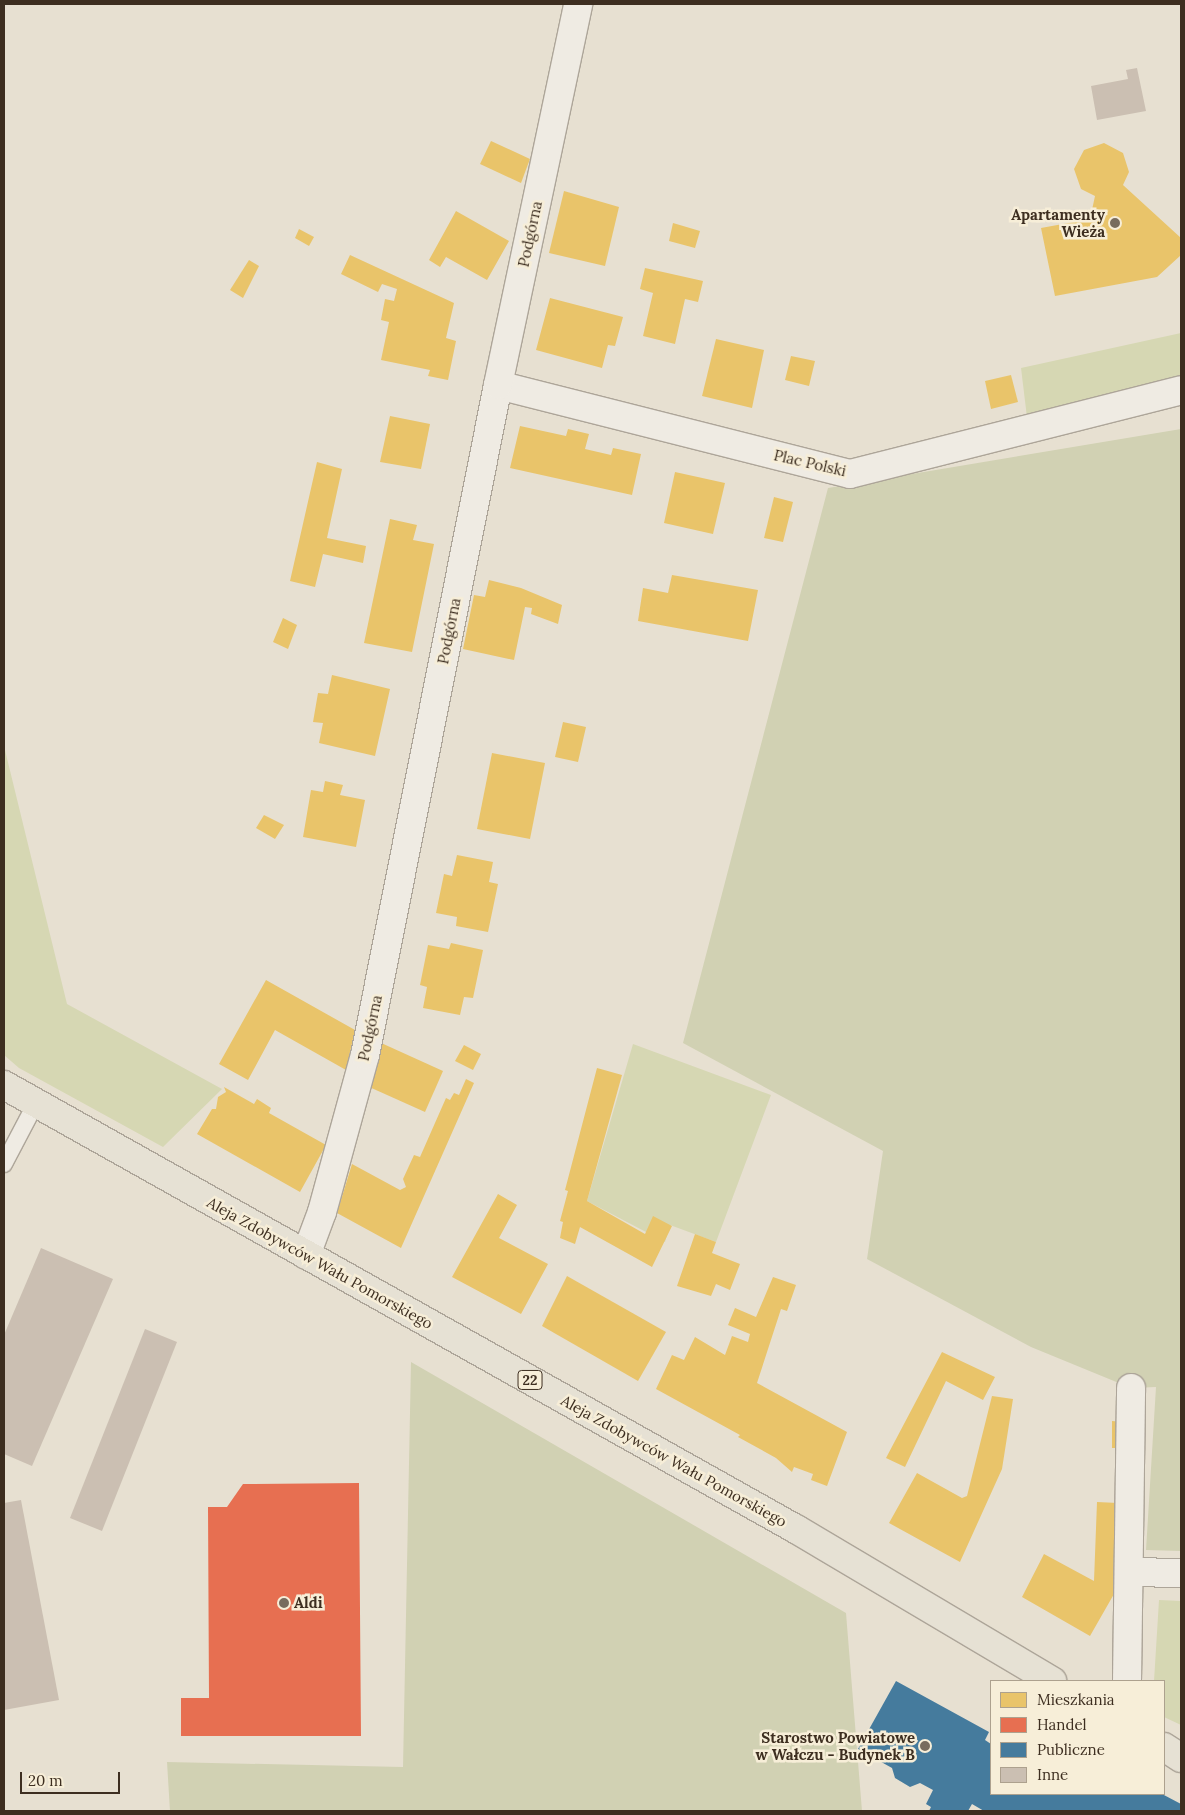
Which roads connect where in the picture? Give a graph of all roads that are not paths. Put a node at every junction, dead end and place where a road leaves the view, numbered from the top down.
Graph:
1 (578, 4) edge
2 (498, 385) junction
3 (1181, 390) edge
4 (4, 1086) edge
5 (36, 1103) junction
6 (4, 1164) edge
7 (306, 1254) junction
8 (1131, 1388) dead end
9 (1129, 1572) junction
10 (1181, 1574) edge
11 (1050, 1680) edge
12 (1127, 1680) edge
13 (1165, 1748) edge
14 (1181, 1758) edge

1 - 2 street, Podgórna
2 - 3 street, Plac Polski
2 - 7 street, Podgórna
4 - 5 main road, Aleja Zdobywców Wału Pomorskiego / 22
5 - 6 lane
5 - 7 main road, Aleja Zdobywców Wału Pomorskiego / 22
7 - 11 main road, Aleja Zdobywców Wału Pomorskiego / 22
8 - 9 street
9 - 10 street
9 - 12 street
13 - 14 main road

